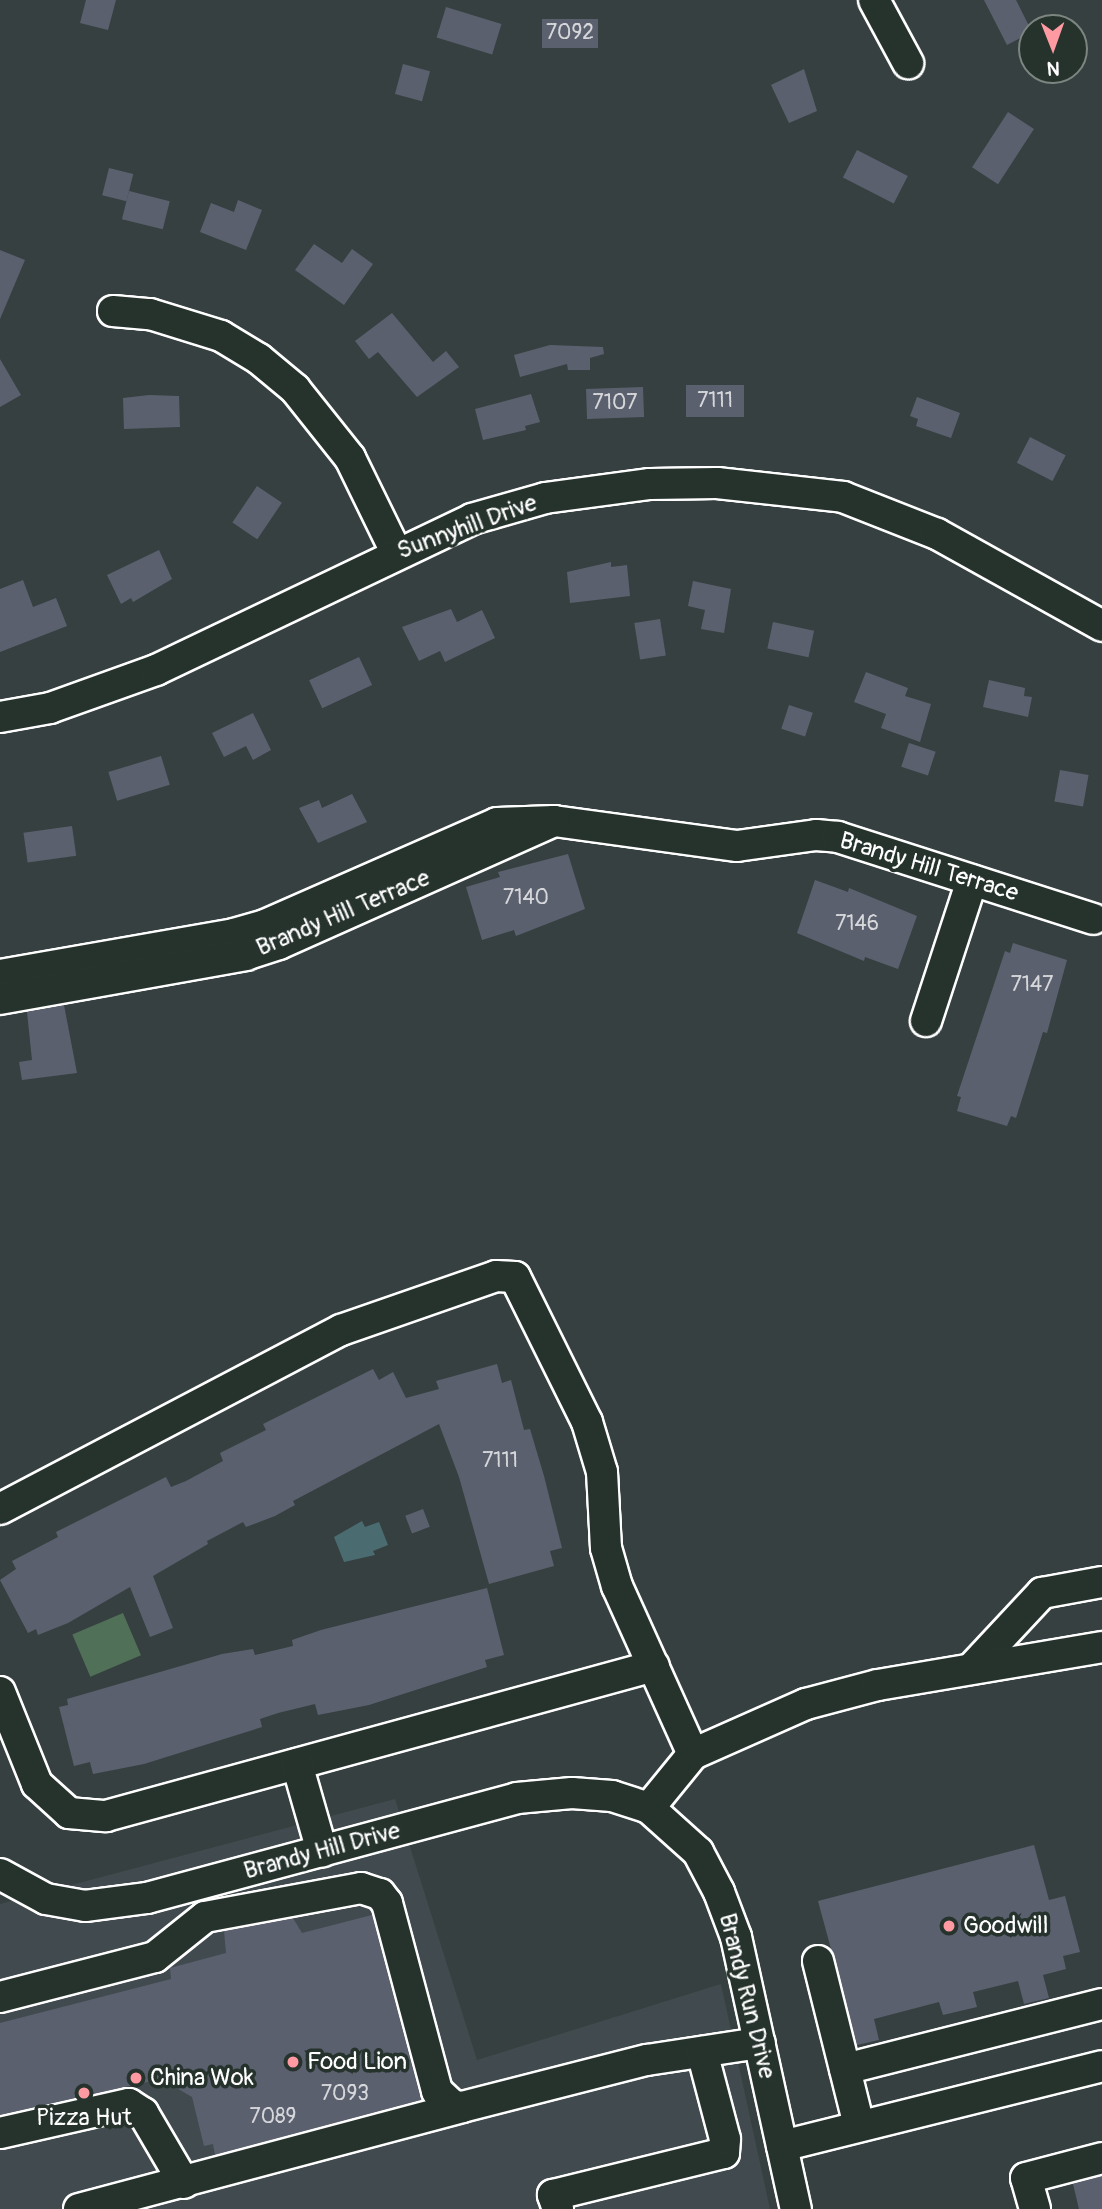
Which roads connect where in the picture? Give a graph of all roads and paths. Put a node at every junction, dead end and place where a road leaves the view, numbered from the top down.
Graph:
1 (874, 0) edge
2 (908, 63) dead end
3 (113, 311) dead end
4 (396, 552) junction
5 (1102, 626) edge
6 (0, 717) edge
7 (554, 821) junction
8 (972, 880) junction
9 (1093, 919) dead end
10 (0, 975) edge
11 (0, 999) edge
12 (926, 1021) dead end
13 (0, 1510) edge
14 (1102, 1582) edge
15 (1102, 1647) edge
16 (654, 1666) junction
17 (972, 1668) junction
18 (0, 1692) edge
19 (693, 1754) junction
20 (297, 1763) junction
21 (649, 1808) junction
22 (321, 1851) junction
23 (0, 1874) edge
24 (818, 1961) dead end
25 (0, 1997) edge
26 (1102, 2004) edge
27 (760, 2043) junction
28 (702, 2052) junction
29 (1102, 2066) edge
30 (845, 2069) junction
31 (462, 2107) junction
32 (859, 2126) junction
33 (0, 2133) edge
34 (782, 2146) junction
35 (1102, 2158) edge
36 (184, 2183) junction
37 (79, 2209) edge
38 (558, 2209) edge
39 (796, 2209) edge
40 (1035, 2209) edge

1 - 2 street
3 - 4 street
4 - 5 street, Sunnyhill Drive
4 - 6 street, Sunnyhill Drive
7 - 8 street, Brandy Hill Terrace
7 - 10 street, Brandy Hill Terrace
7 - 11 street, Brandy Hill Terrace
8 - 9 street, Brandy Hill Terrace
8 - 12 street
13 - 16 street
14 - 17 street
15 - 17 street
16 - 19 street
16 - 20 street
17 - 19 street
18 - 20 street
19 - 21 street
20 - 22 street
21 - 22 street, Brandy Hill Drive
21 - 27 street, Brandy Run Drive
22 - 23 street, Brandy Hill Drive
24 - 30 street
25 - 31 street
26 - 30 street
27 - 28 street
27 - 34 street, Brandy Run Drive
28 - 31 street
28 - 38 street
29 - 32 street
30 - 32 street
31 - 36 street
32 - 34 street
33 - 36 street
34 - 39 street, Brandy Run Drive
35 - 40 street
36 - 37 street

